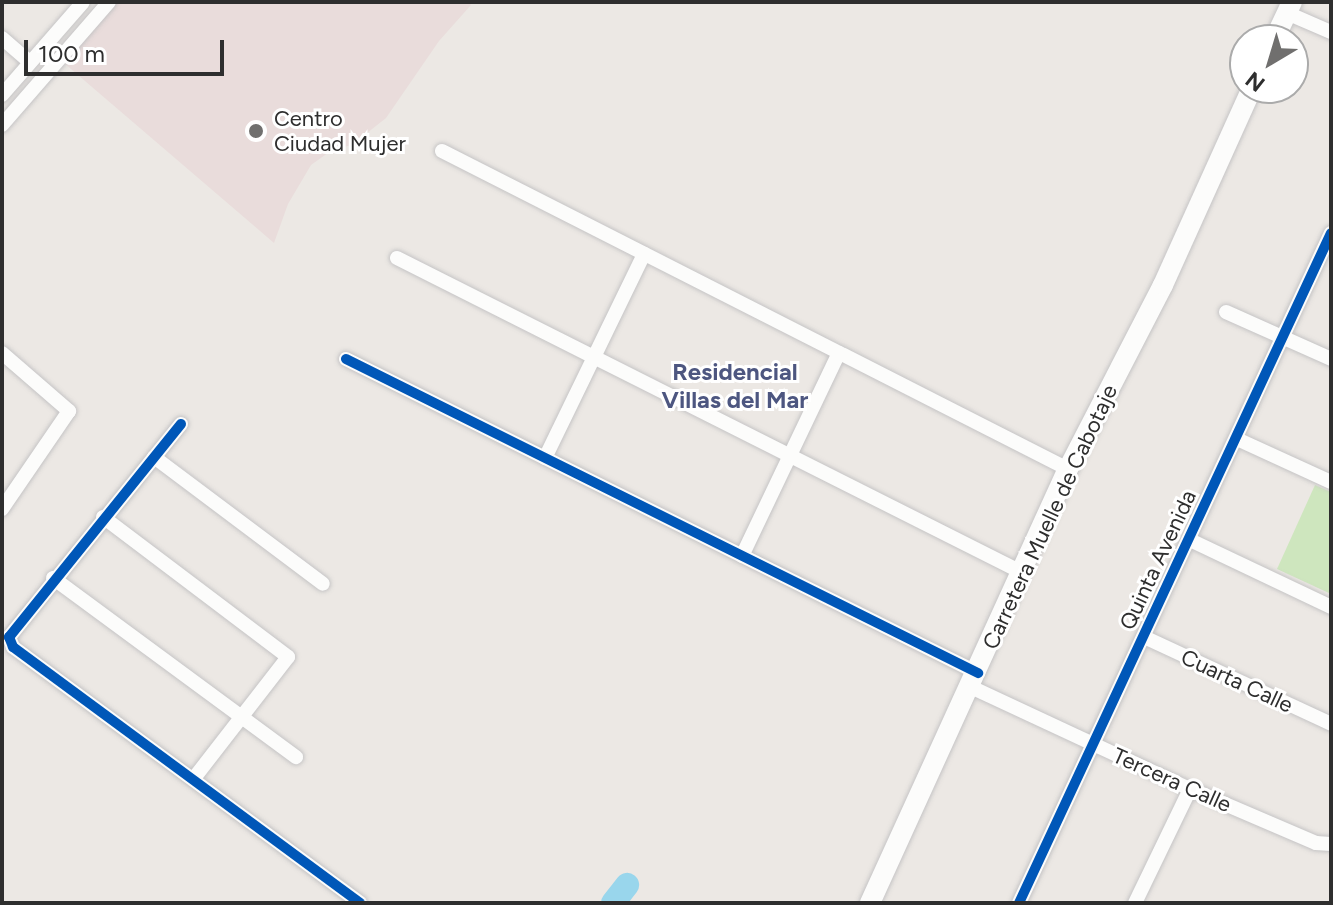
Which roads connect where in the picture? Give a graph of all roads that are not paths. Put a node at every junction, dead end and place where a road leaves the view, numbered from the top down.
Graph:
1 (82, 2) edge
2 (109, 2) edge
3 (1289, 8) edge
4 (1331, 32) edge
5 (2, 38) edge
6 (30, 62) junction
7 (2, 95) edge
8 (1245, 104) edge
9 (2, 125) edge
10 (442, 151) dead end
11 (1331, 233) edge
12 (644, 254) junction
13 (397, 258) dead end
14 (1226, 312) dead end
15 (1285, 338) junction
16 (2, 353) edge
17 (839, 353) junction
18 (595, 357) junction
19 (346, 359) dead end
20 (1331, 359) edge
21 (181, 424) dead end
22 (1237, 439) junction
23 (791, 456) junction
24 (154, 457) junction
25 (545, 458) junction
26 (1068, 469) junction
27 (1331, 482) edge
28 (3, 504) edge
29 (103, 517) junction
30 (1190, 540) junction
31 (742, 556) junction
32 (1023, 573) junction
33 (53, 578) junction
34 (323, 584) dead end
35 (1331, 607) edge
36 (1144, 637) junction
37 (974, 680) junction
38 (242, 717) junction
39 (1331, 724) edge
40 (1094, 744) junction
41 (296, 757) dead end
42 (195, 777) junction
43 (1190, 789) junction
44 (1331, 844) edge
45 (360, 903) edge
46 (870, 903) edge
47 (1019, 903) edge
48 (1135, 903) edge

1 - 6 street
2 - 9 street
3 - 4 street
5 - 6 street
6 - 7 street
8 - 26 main road, Carretera Muelle de Cabotaje
10 - 12 street
11 - 15 street, Quinta Avenida
12 - 17 street
12 - 18 street
13 - 18 street
14 - 15 street
15 - 20 street
15 - 22 street, Quinta Avenida
16 - 28 street
17 - 23 street
17 - 26 street
18 - 23 street
18 - 25 street
19 - 25 street, Tercera Calle
21 - 24 street
22 - 27 street
22 - 30 street, Quinta Avenida
23 - 31 street
23 - 32 street
24 - 29 street
24 - 34 street
25 - 31 street, Tercera Calle
26 - 32 main road, Carretera Muelle de Cabotaje
29 - 33 street
29 - 38 street
30 - 35 street
30 - 36 street, Quinta Avenida
31 - 37 street, Tercera Calle
32 - 37 main road, Carretera Muelle de Cabotaje
33 - 38 street
33 - 42 street
36 - 39 street, Cuarta Calle
36 - 40 street, Quinta Avenida
37 - 40 street, Tercera Calle
37 - 46 main road, Carretera Muelle de Cabotaje
38 - 41 street
38 - 42 street
40 - 43 street, Tercera Calle
40 - 47 street, Quinta Avenida
42 - 45 street
43 - 44 street, Tercera Calle
43 - 48 street

